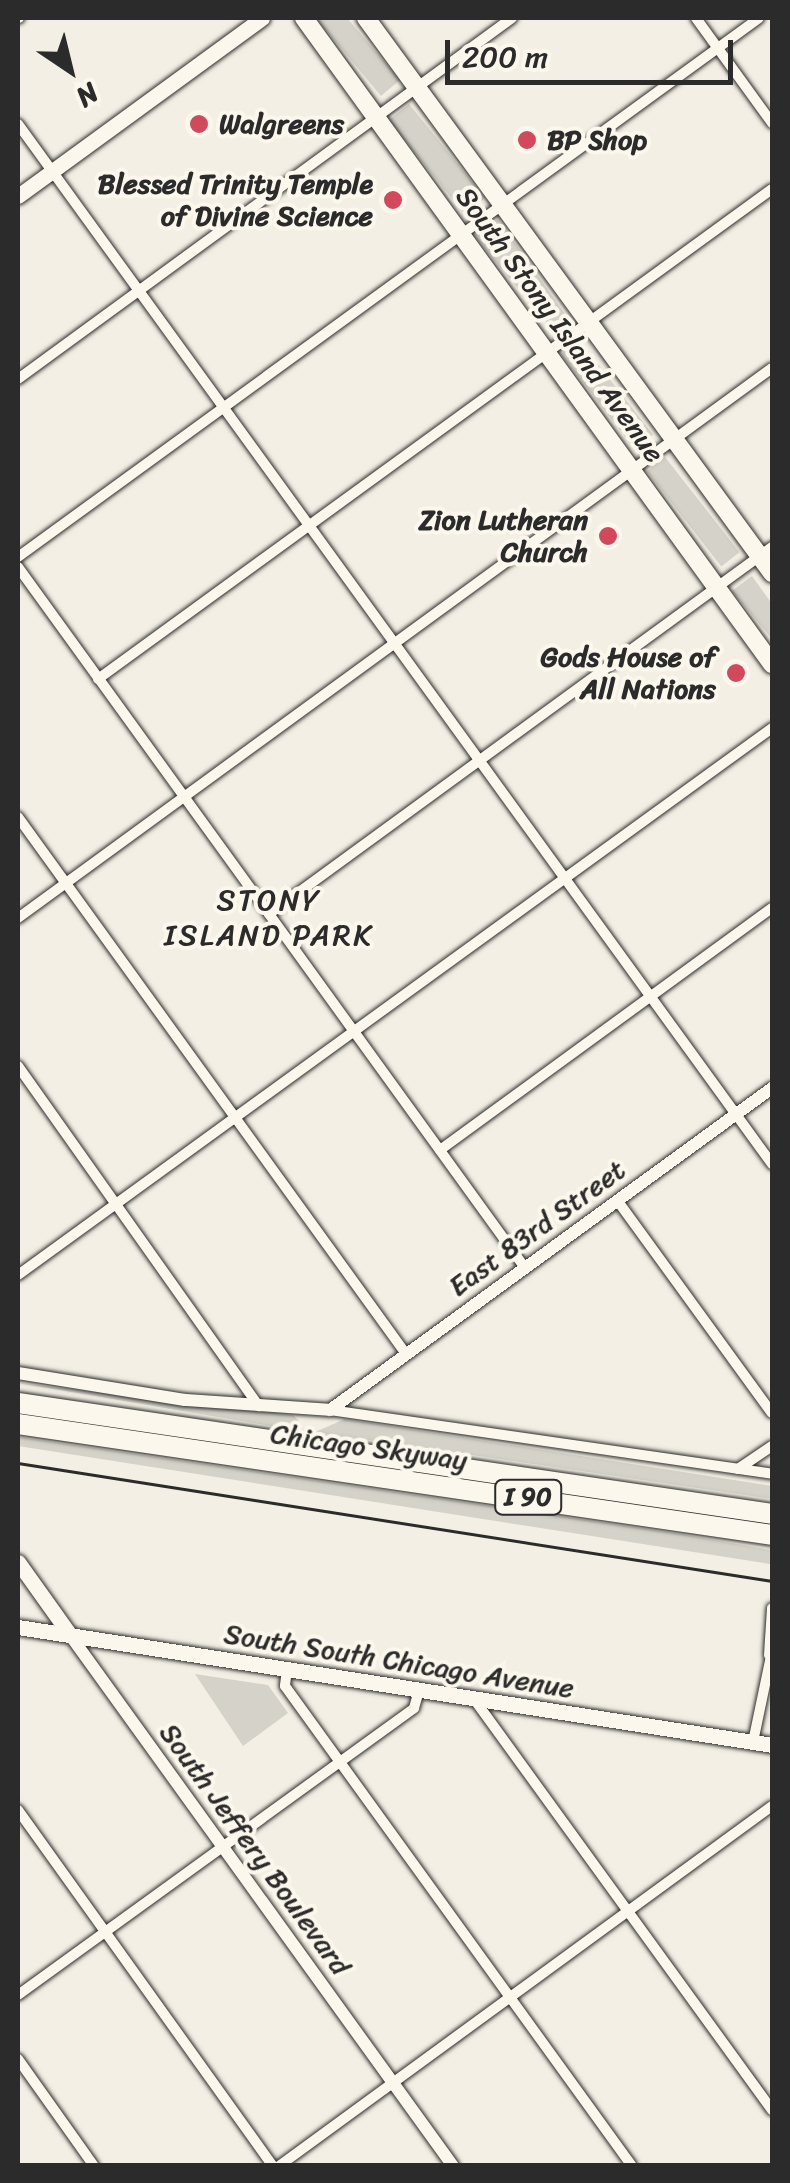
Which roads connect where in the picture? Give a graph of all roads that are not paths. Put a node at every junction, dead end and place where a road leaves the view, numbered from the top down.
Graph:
1 (262, 18) edge
2 (304, 18) edge
3 (366, 18) edge
4 (512, 18) edge
5 (696, 18) edge
6 (760, 18) edge
7 (718, 48) junction
8 (418, 86) junction
9 (376, 117) junction
10 (772, 123) edge
11 (18, 124) edge
12 (52, 172) junction
13 (772, 189) edge
14 (18, 196) edge
15 (503, 203) junction
16 (460, 234) junction
17 (138, 291) junction
18 (589, 322) junction
19 (547, 353) junction
20 (772, 368) edge
21 (18, 379) edge
22 (223, 408) junction
23 (674, 439) junction
24 (632, 470) junction
25 (309, 526) junction
26 (766, 552) edge
27 (18, 557) edge
28 (18, 567) edge
29 (772, 573) edge
30 (717, 588) junction
31 (394, 642) junction
32 (772, 664) edge
33 (98, 679) junction
34 (772, 728) edge
35 (480, 761) junction
36 (184, 797) junction
37 (18, 817) edge
38 (565, 880) junction
39 (65, 883) junction
40 (772, 908) edge
41 (269, 914) junction
42 (18, 918) edge
43 (650, 996) junction
44 (354, 1031) junction
45 (18, 1066) edge
46 (772, 1088) edge
47 (736, 1114) junction
48 (234, 1118) junction
49 (440, 1150) junction
50 (772, 1164) edge
51 (617, 1200) junction
52 (116, 1204) junction
53 (525, 1268) junction
54 (18, 1275) edge
55 (406, 1354) junction
56 (18, 1374) edge
57 (18, 1404) edge
58 (259, 1406) junction
59 (330, 1410) junction
60 (772, 1412) edge
61 (18, 1424) edge
62 (772, 1446) edge
63 (738, 1469) junction
64 (772, 1474) edge
65 (772, 1514) edge
66 (772, 1535) edge
67 (18, 1562) edge
68 (772, 1608) edge
69 (52, 1610) junction
70 (21, 1630) edge
71 (70, 1635) junction
72 (771, 1654) edge
73 (287, 1669) junction
74 (419, 1691) junction
75 (474, 1698) junction
76 (753, 1742) junction
77 (772, 1745) edge
78 (340, 1761) junction
79 (772, 1806) edge
80 (18, 1810) edge
81 (223, 1846) junction
82 (628, 1911) junction
83 (105, 1932) junction
84 (18, 1996) edge
85 (510, 1997) junction
86 (18, 2059) edge
87 (393, 2082) junction
88 (772, 2110) edge
89 (94, 2166) edge
90 (276, 2166) edge
91 (453, 2166) edge
92 (632, 2166) edge

1 - 12 main road
2 - 9 highway, South Stony Island Avenue
3 - 8 highway, South Stony Island Avenue
4 - 8 street
5 - 7 street
6 - 7 street
7 - 10 street
7 - 15 street
8 - 9 street
8 - 15 highway, South Stony Island Avenue
9 - 16 highway, South Stony Island Avenue
9 - 17 street
11 - 12 street
12 - 14 main road
12 - 17 street
13 - 18 street
15 - 16 street
15 - 18 highway, South Stony Island Avenue
16 - 19 highway, South Stony Island Avenue
16 - 22 street
17 - 21 street
17 - 22 street
18 - 19 street
18 - 23 highway, South Stony Island Avenue
19 - 24 highway, South Stony Island Avenue
19 - 25 street
20 - 23 street
22 - 25 street
22 - 27 street
23 - 24 street
23 - 26 highway, South Stony Island Avenue
24 - 30 highway, South Stony Island Avenue
24 - 31 street
25 - 31 street
25 - 33 street
26 - 29 highway, South Stony Island Avenue
26 - 30 street
28 - 33 street
30 - 32 highway, South Stony Island Avenue
30 - 35 street
31 - 35 street
31 - 36 street
33 - 36 street
34 - 38 street
35 - 38 street
35 - 41 street
36 - 39 street
36 - 41 street
37 - 39 street
38 - 43 street
38 - 44 street
39 - 42 street
39 - 48 street
40 - 43 street
41 - 44 street
43 - 47 street
43 - 49 street
44 - 48 street
44 - 49 street
45 - 52 street
46 - 47 street, East 83rd Street
47 - 50 street
47 - 51 street, East 83rd Street
48 - 52 street
48 - 55 street
49 - 53 street
51 - 53 street, East 83rd Street
51 - 60 street
52 - 54 street
52 - 58 street
53 - 55 street, East 83rd Street
55 - 59 street, East 83rd Street
56 - 58 street
57 - 65 highway, Chicago Skyway / I 90
58 - 59 street
59 - 63 street
61 - 66 highway, Chicago Skyway / I 90
62 - 63 street
63 - 64 street
67 - 69 main road, South Jeffery Boulevard
68 - 72 street
69 - 70 street
69 - 71 main road, South Jeffery Boulevard
70 - 71 main road, South South Chicago Avenue
71 - 73 main road, South South Chicago Avenue
71 - 81 street, South Jeffery Boulevard
72 - 76 street
73 - 74 main road, South South Chicago Avenue
73 - 78 street
74 - 75 main road, South South Chicago Avenue
74 - 78 street
75 - 76 main road, South South Chicago Avenue
75 - 82 street
76 - 77 main road, South South Chicago Avenue
78 - 81 street
78 - 85 street
79 - 82 street
80 - 83 street
81 - 83 street
81 - 87 street, South Jeffery Boulevard
82 - 85 street
82 - 88 street
83 - 84 street
83 - 90 street
85 - 87 street
85 - 92 street
86 - 89 street
87 - 90 street
87 - 91 street, South Jeffery Boulevard

